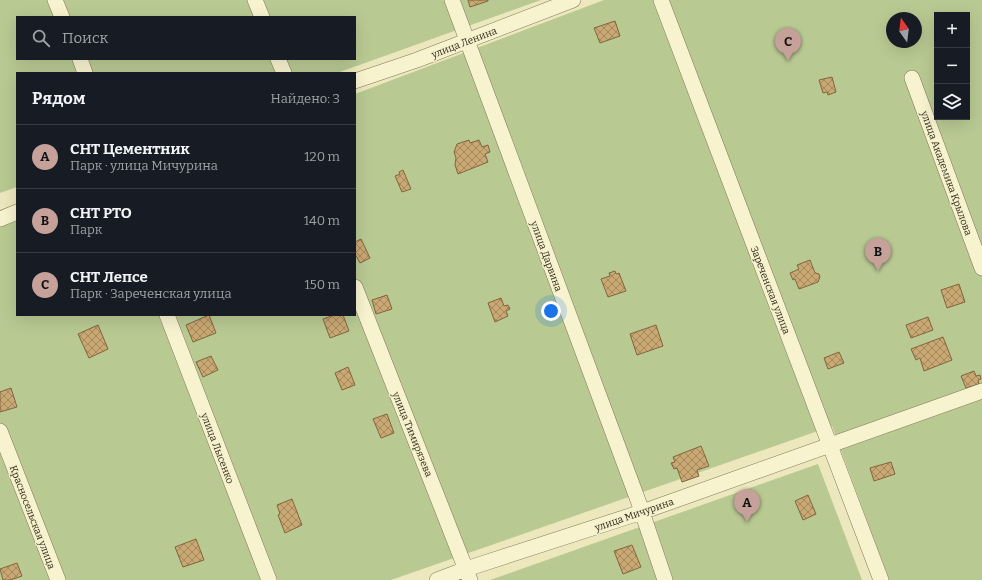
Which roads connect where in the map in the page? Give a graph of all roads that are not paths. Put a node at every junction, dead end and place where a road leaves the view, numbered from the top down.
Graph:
1 (55, 0) edge
2 (255, 0) edge
3 (452, 0) edge
4 (573, 0) edge
5 (662, 0) edge
6 (62, 16) edge
7 (262, 16) edge
8 (468, 40) junction
9 (80, 60) edge
10 (278, 60) edge
11 (85, 72) edge
12 (284, 72) edge
13 (912, 78) dead end
14 (356, 81) edge
15 (16, 212) edge
16 (0, 219) edge
17 (982, 268) edge
18 (356, 290) edge
19 (167, 316) edge
20 (982, 391) edge
21 (0, 431) edge
22 (830, 445) junction
23 (642, 512) junction
24 (468, 575) edge
25 (58, 580) edge
26 (269, 580) edge
27 (437, 580) edge
28 (665, 580) edge
29 (881, 580) edge

1 - 6 street
2 - 7 street
3 - 8 street, улица Дарвина
4 - 8 street, улица Ленина
5 - 22 street, Зареченская улица
8 - 14 street, улица Ленина
8 - 23 street, улица Дарвина
9 - 11 street
10 - 12 street
13 - 17 street, улица Академика Крылова
15 - 16 street
18 - 24 street, улица Тимирязева
19 - 26 street, улица Лысенко
20 - 22 street, улица Мичурина
21 - 25 street, Красносельская улица
22 - 23 street, улица Мичурина
22 - 29 street, Зареченская улица
23 - 24 street, улица Мичурина
23 - 28 street, улица Дарвина
24 - 27 street, улица Мичурина

